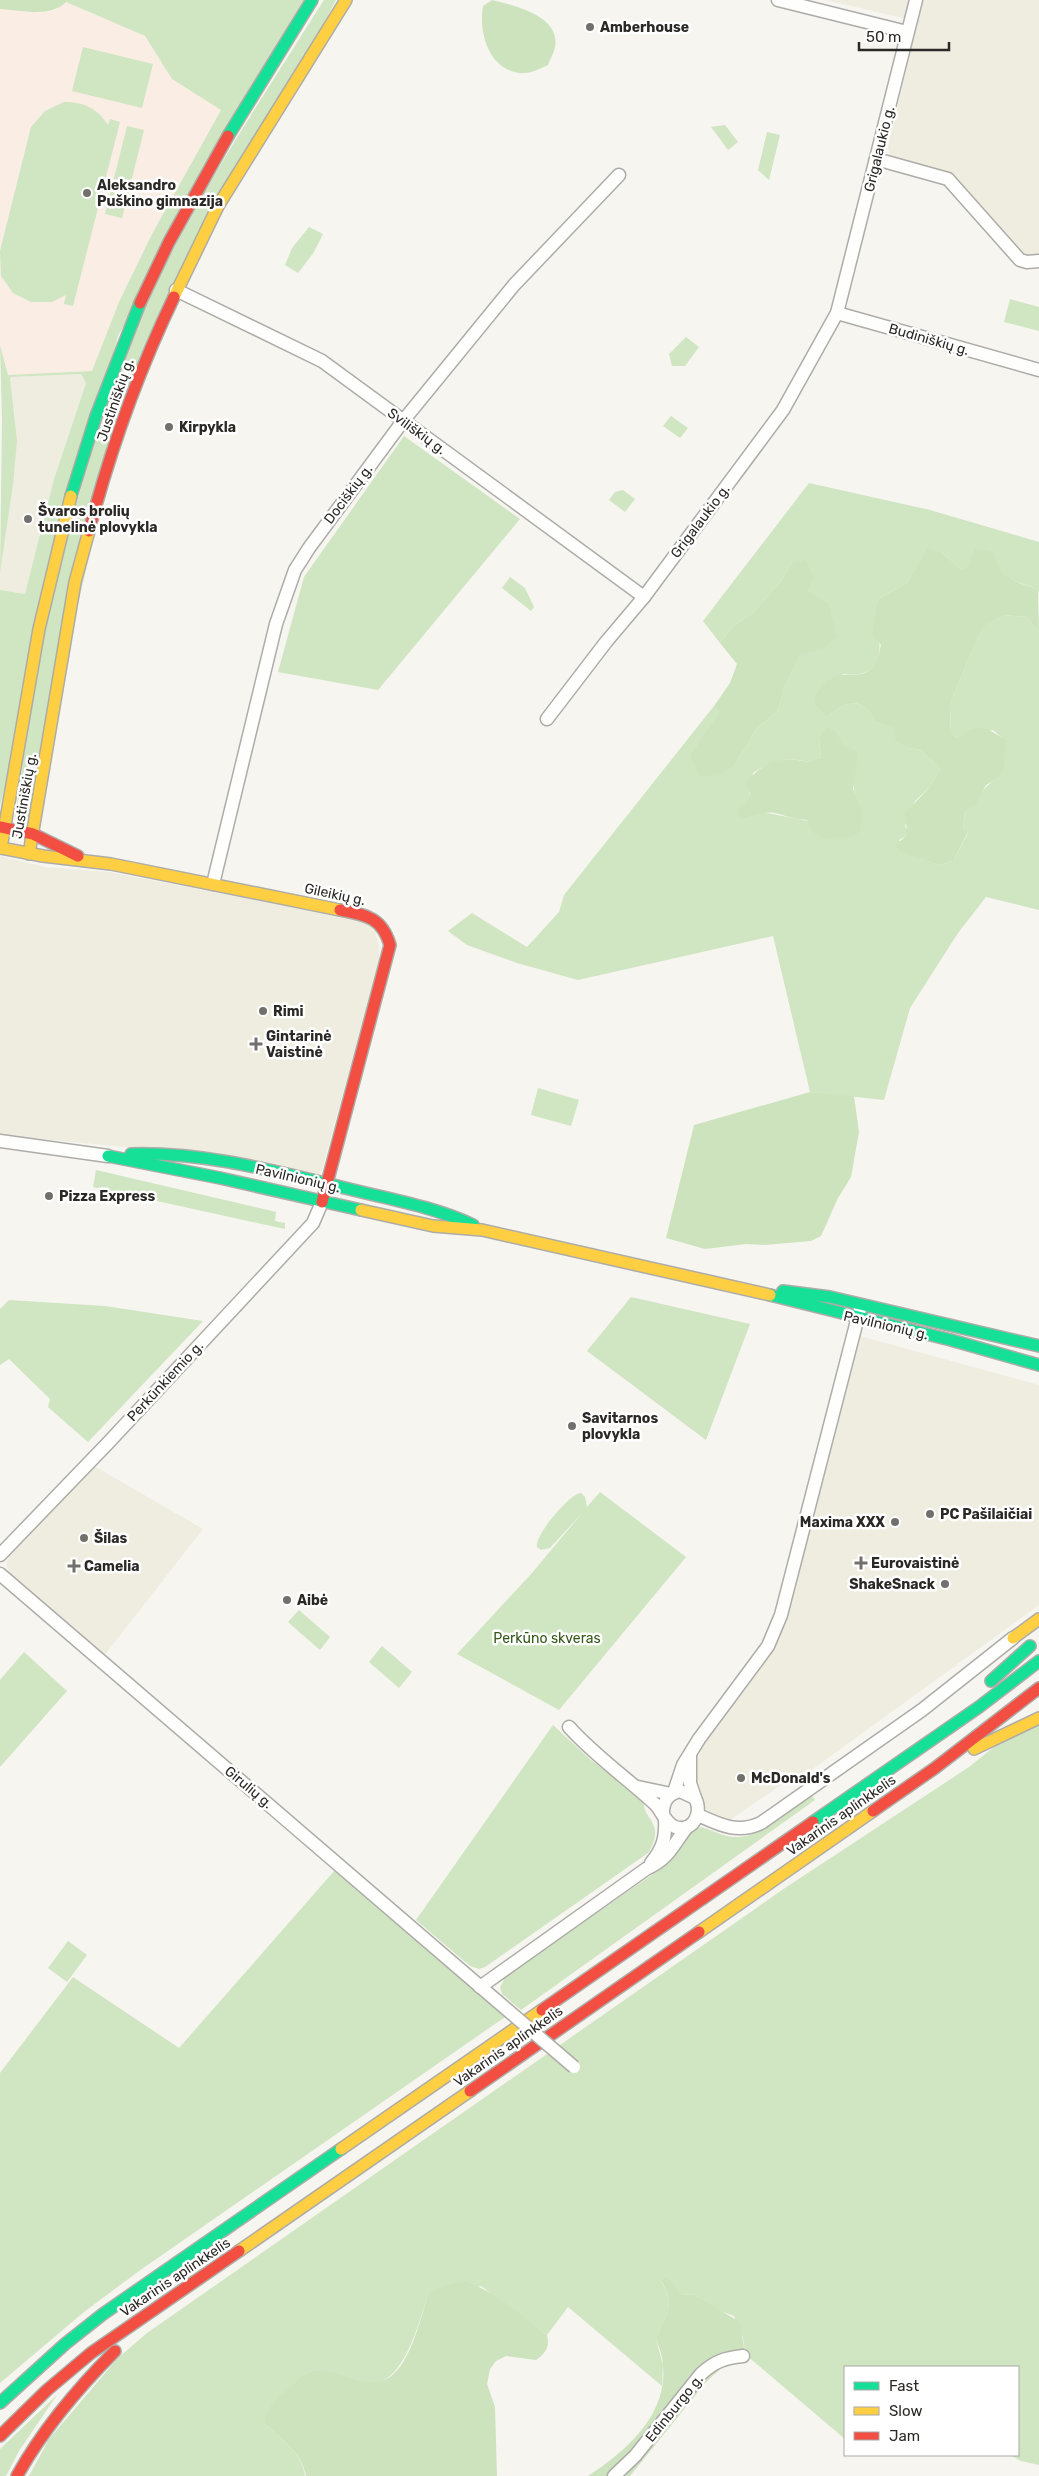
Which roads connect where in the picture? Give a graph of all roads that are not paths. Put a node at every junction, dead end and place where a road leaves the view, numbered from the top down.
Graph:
1 (312, 0) edge
2 (346, 0) edge
3 (778, 0) edge
4 (916, 0) edge
5 (907, 32) junction
6 (876, 160) junction
7 (619, 175) dead end
8 (1039, 261) edge
9 (176, 290) junction
10 (837, 313) junction
11 (1039, 370) edge
12 (403, 421) junction
13 (644, 597) junction
14 (547, 719) dead end
15 (2, 828) edge
16 (33, 834) junction
17 (0, 848) edge
18 (29, 854) junction
19 (85, 859) junction
20 (212, 884) junction
21 (0, 1141) edge
22 (108, 1156) junction
23 (326, 1184) junction
24 (322, 1202) junction
25 (482, 1230) junction
26 (733, 1286) junction
27 (861, 1304) junction
28 (858, 1318) junction
29 (1039, 1346) edge
30 (1039, 1365) edge
31 (0, 1555) edge
32 (0, 1574) edge
33 (1039, 1619) edge
34 (1013, 1638) joint
35 (1030, 1646) dead end
36 (1039, 1661) edge
37 (982, 1688) dead end
38 (1039, 1688) edge
39 (1039, 1718) edge
40 (569, 1727) dead end
41 (690, 1756) junction
42 (935, 1768) junction
43 (852, 1780) dead end
44 (638, 1787) junction
45 (673, 1793) junction
46 (695, 1798) junction
47 (698, 1815) junction
48 (664, 1816) junction
49 (687, 1827) junction
50 (646, 1869) junction
51 (711, 1893) junction
52 (480, 1986) junction
53 (574, 2067) dead end
54 (148, 2315) junction
55 (743, 2356) dead end
56 (0, 2403) edge
57 (0, 2436) edge
58 (17, 2476) edge
59 (614, 2476) edge

1 - 15 main road, Justiniškių g.
2 - 9 main road, Justiniškių g.
3 - 5 street
4 - 5 street, Grigalaukio g.
5 - 6 street, Grigalaukio g.
6 - 8 street
6 - 10 street, Grigalaukio g.
7 - 12 street, Dociškių g.
9 - 12 street, Sviliškių g.
9 - 16 main road, Justiniškių g.
10 - 11 street, Budiniškių g.
10 - 13 street, Grigalaukio g.
12 - 13 street, Sviliškių g.
12 - 20 street, Dociškių g.
13 - 14 street, Grigalaukio g.
15 - 16 main road, Gileikių g.
15 - 17 main road, Justiniškių g.
16 - 18 main road, Justiniškių g.
16 - 19 main road, Gileikių g.
17 - 18 main road, Gileikių g.
18 - 19 main road, Gileikių g.
19 - 20 main road, Gileikių g.
20 - 23 main road, Gileikių g.
21 - 22 street, Pavilnionių g.
22 - 23 main road, Pavilnionių g.
22 - 24 main road, Pavilnionių g.
23 - 24 main road, Gileikių g.
23 - 25 main road, Pavilnionių g.
24 - 25 main road, Pavilnionių g.
24 - 31 street, Perkūnkiemio g.
25 - 26 main road, Pavilnionių g.
26 - 27 main road, Pavilnionių g.
26 - 28 main road, Pavilnionių g.
27 - 28 street
27 - 29 main road, Pavilnionių g.
28 - 30 main road, Pavilnionių g.
28 - 41 street
32 - 52 street, Girulių g.
33 - 34 main road
34 - 47 street
35 - 37 main road
36 - 51 main road, Vakarinis aplinkkelis
38 - 42 main road, Vakarinis aplinkkelis
39 - 42 main road
40 - 44 street
41 - 45 street
41 - 46 street
42 - 54 main road, Vakarinis aplinkkelis
43 - 51 main road
44 - 45 street
44 - 48 street
45 - 46 street
45 - 48 street
46 - 47 street
47 - 49 street
48 - 49 street
48 - 50 street
49 - 50 street
50 - 52 street
51 - 56 main road, Vakarinis aplinkkelis
52 - 53 street, Girulių g., bridge
54 - 57 main road, Vakarinis aplinkkelis
54 - 58 main road
55 - 59 street, Edinburgo g.

